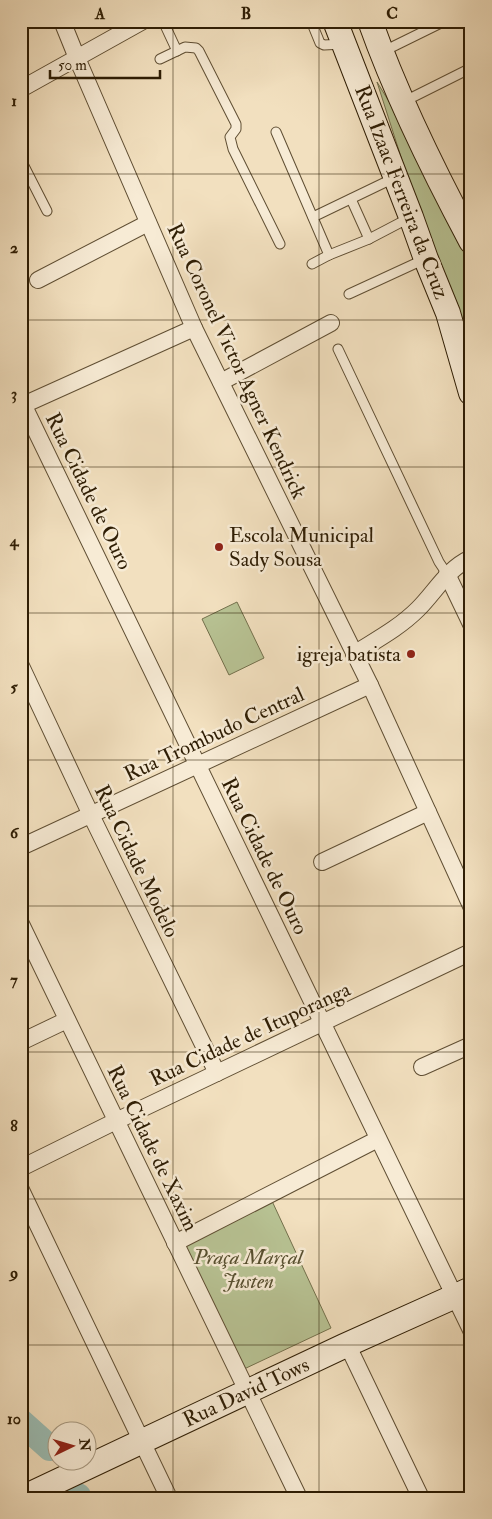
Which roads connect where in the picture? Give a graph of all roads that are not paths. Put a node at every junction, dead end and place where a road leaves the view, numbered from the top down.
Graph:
1 (62, 21) edge
2 (143, 21) edge
3 (163, 21) edge
4 (226, 21) edge
5 (244, 21) edge
6 (311, 21) edge
7 (335, 21) edge
8 (370, 21) edge
9 (444, 21) edge
10 (343, 44) junction
11 (177, 51) junction
12 (381, 53) junction
13 (77, 58) junction
14 (160, 59) dead end
15 (471, 68) edge
16 (21, 89) edge
17 (403, 102) junction
18 (276, 132) dead end
19 (21, 160) edge
20 (396, 177) junction
21 (350, 199) junction
22 (47, 211) dead end
23 (313, 217) junction
24 (411, 217) junction
25 (148, 223) junction
26 (369, 239) junction
27 (471, 241) edge
28 (280, 244) dead end
29 (329, 254) junction
30 (426, 259) junction
31 (312, 264) dead end
32 (38, 280) dead end
33 (349, 294) dead end
34 (448, 313) junction
35 (332, 323) dead end
36 (194, 328) junction
37 (471, 343) edge
38 (338, 349) dead end
39 (221, 382) junction
40 (471, 393) edge
41 (22, 404) edge
42 (471, 558) edge
43 (447, 574) junction
44 (471, 624) edge
45 (354, 654) junction
46 (21, 666) edge
47 (370, 685) junction
48 (197, 765) junction
49 (428, 812) junction
50 (91, 815) junction
51 (21, 847) edge
52 (322, 862) dead end
53 (471, 906) edge
54 (21, 924) edge
55 (471, 952) edge
56 (67, 1020) junction
57 (323, 1024) junction
58 (21, 1042) edge
59 (471, 1045) edge
60 (422, 1067) dead end
61 (217, 1073) junction
62 (116, 1121) junction
63 (378, 1139) junction
64 (21, 1168) edge
65 (21, 1190) edge
66 (175, 1243) junction
67 (463, 1292) edge
68 (471, 1330) edge
69 (347, 1344) junction
70 (247, 1392) junction
71 (141, 1442) junction
72 (22, 1498) edge
73 (168, 1498) edge
74 (299, 1498) edge
75 (420, 1498) edge

1 - 13 street, Rua Coronel Victor Agner Kendrick
2 - 13 street
3 - 11 lane
4 - 5 lane
6 - 10 lane
7 - 10 main road, Rua Izaac Ferreira da Cruz
8 - 12 main road, Rua Izaac Ferreira da Cruz
9 - 12 lane
10 - 20 main road, Rua Izaac Ferreira da Cruz
11 - 14 lane
11 - 28 lane
12 - 17 main road, Rua Izaac Ferreira da Cruz
13 - 16 street
13 - 25 street, Rua Coronel Victor Agner Kendrick
15 - 17 lane
17 - 27 main road, Rua Izaac Ferreira da Cruz
18 - 23 lane
19 - 22 lane
20 - 21 lane
20 - 24 main road, Rua Izaac Ferreira da Cruz
21 - 23 lane
21 - 26 lane
23 - 29 lane
24 - 26 lane
24 - 30 main road, Rua Izaac Ferreira da Cruz
25 - 32 street
25 - 36 street, Rua Coronel Victor Agner Kendrick
26 - 29 lane
29 - 31 lane
30 - 33 lane
30 - 34 main road, Rua Izaac Ferreira da Cruz
34 - 37 lane
34 - 40 main road, Rua Izaac Ferreira da Cruz
35 - 39 street
36 - 39 street, Rua Coronel Victor Agner Kendrick
36 - 41 street
38 - 43 lane
39 - 45 street, Rua Coronel Victor Agner Kendrick
41 - 48 street, Rua Cidade de Ouro
42 - 43 street
43 - 44 street
43 - 45 street
45 - 47 street, Rua Coronel Victor Agner Kendrick
46 - 50 street, Rua Cidade Modelo
47 - 48 street, Rua Trombudo Central
47 - 49 street, Rua Coronel Victor Agner Kendrick
48 - 50 street, Rua Trombudo Central
48 - 57 street, Rua Cidade de Ouro
49 - 52 street
49 - 53 street, Rua Coronel Victor Agner Kendrick
50 - 51 street, Rua Trombudo Central
50 - 61 street, Rua Cidade Modelo
54 - 56 street, Rua Cidade de Xaxim
55 - 57 street, Rua Cidade de Ituporanga
56 - 58 street
56 - 62 street, Rua Cidade de Xaxim
57 - 61 street, Rua Cidade de Ituporanga
57 - 63 street, Rua Cidade de Ouro
59 - 60 street
61 - 62 street, Rua Cidade de Ituporanga
62 - 64 street, Rua Cidade de Ituporanga
62 - 66 street, Rua Cidade de Xaxim
63 - 66 street
63 - 67 street, Rua Cidade de Ouro
65 - 71 street
66 - 70 street, Rua Cidade de Xaxim
67 - 68 street, Rua Cidade de Ouro
67 - 69 main road, Rua David Tows
69 - 70 main road, Rua David Tows
69 - 75 street
70 - 71 main road, Rua David Tows
70 - 74 street, Rua Cidade de Xaxim
71 - 72 main road, Rua David Tows
71 - 73 street

